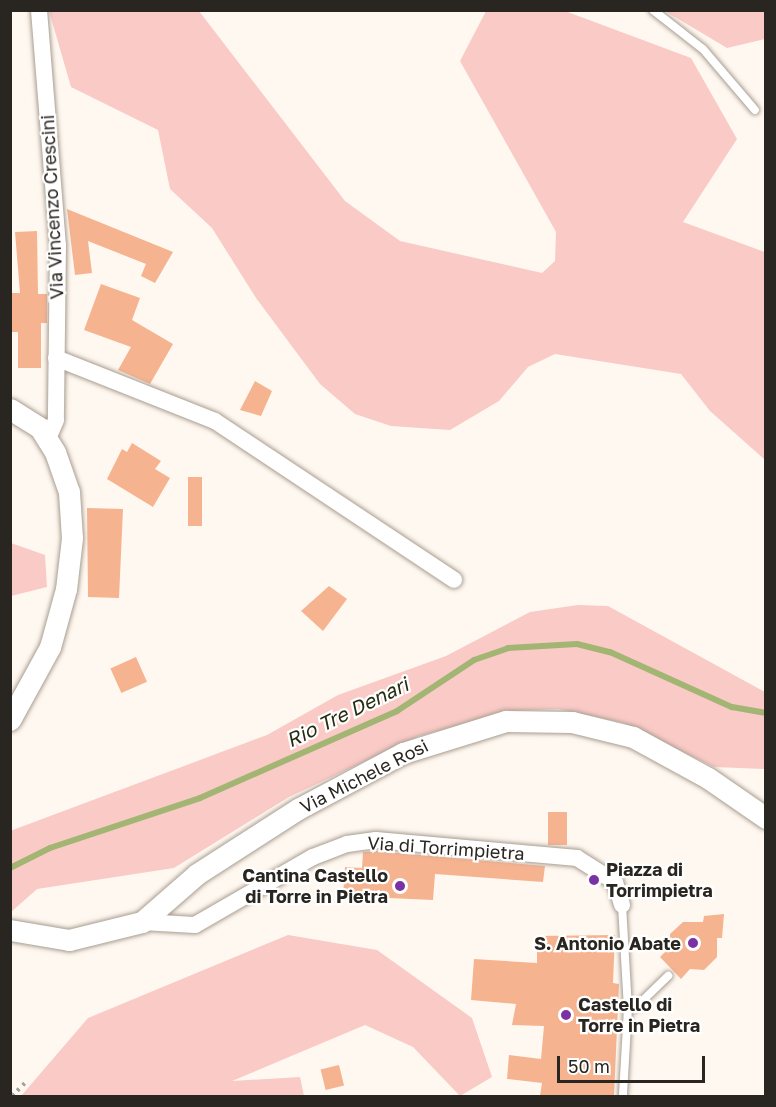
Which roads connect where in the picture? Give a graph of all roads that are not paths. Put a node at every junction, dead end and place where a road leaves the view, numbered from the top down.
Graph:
1 (39, 10) edge
2 (653, 10) edge
3 (755, 110) dead end
4 (56, 358) junction
5 (10, 409) edge
6 (48, 439) junction
7 (454, 580) dead end
8 (10, 720) edge
9 (765, 818) edge
10 (622, 905) joint
11 (142, 922) junction
12 (10, 930) edge
13 (668, 976) dead end
14 (628, 1008) junction
15 (623, 1096) edge

1 - 4 street, Via Vincenzo Crescini
2 - 3 lane
4 - 6 street, Via Vincenzo Crescini
4 - 7 street
5 - 6 street
6 - 8 street
9 - 11 street, Via Michele Rosi
10 - 11 street, Via di Torrimpietra
10 - 14 lane
11 - 12 street, Via Michele Rosi
13 - 14 lane
14 - 15 lane

